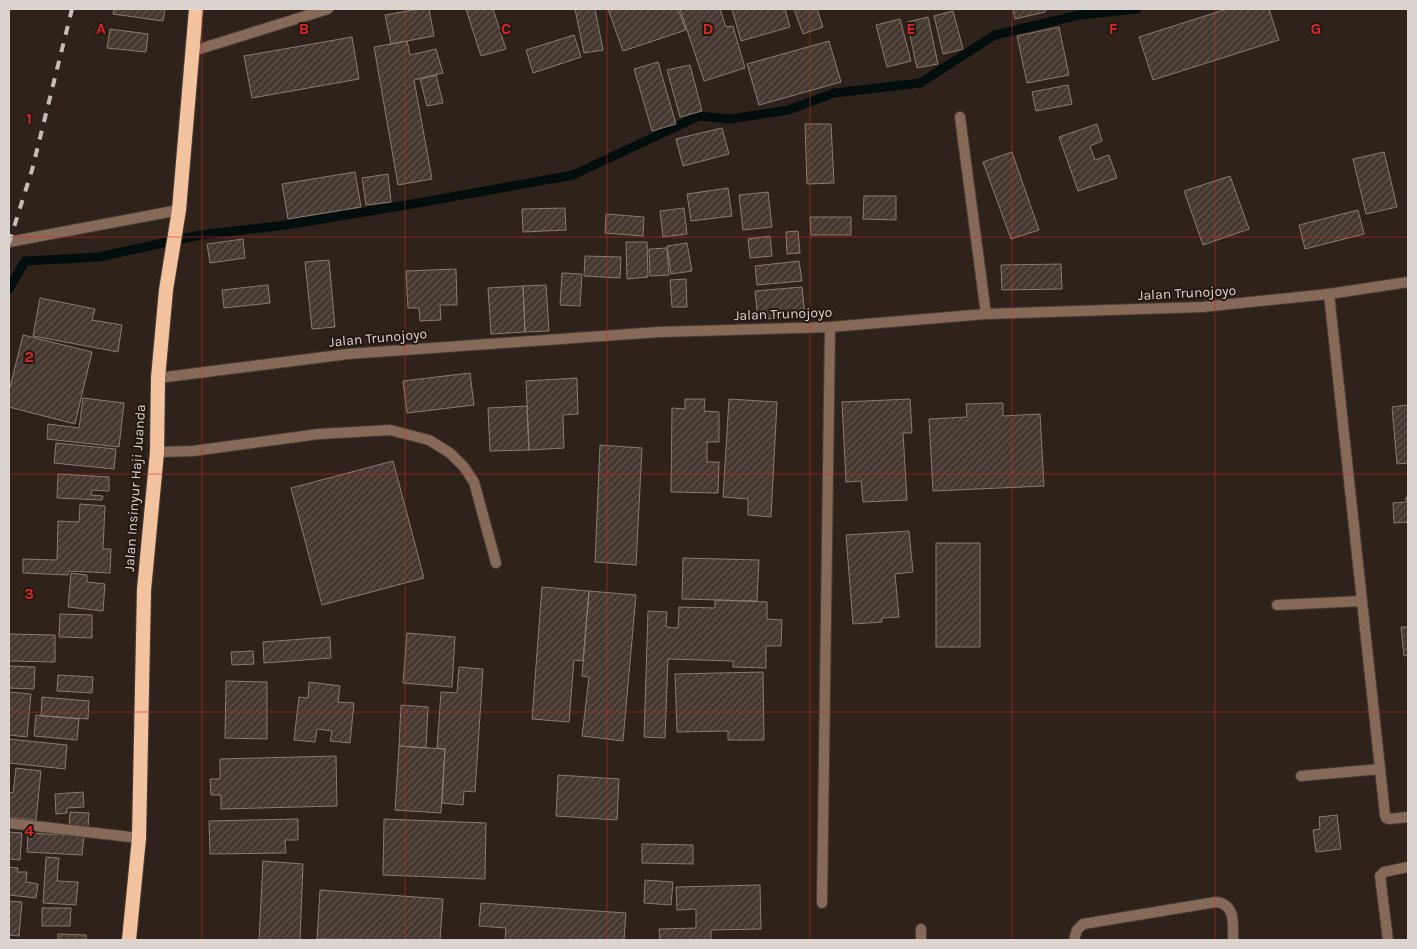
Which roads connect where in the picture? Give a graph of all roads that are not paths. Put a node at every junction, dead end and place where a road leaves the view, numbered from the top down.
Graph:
1 (196, 9) edge
2 (328, 9) edge
3 (193, 51) junction
4 (960, 117) dead end
5 (179, 210) junction
6 (9, 242) edge
7 (1408, 282) edge
8 (1328, 294) junction
9 (986, 314) junction
10 (830, 327) junction
11 (158, 378) junction
12 (157, 452) junction
13 (496, 563) dead end
14 (1362, 601) junction
15 (1277, 605) dead end
16 (1380, 770) junction
17 (1301, 776) dead end
18 (1408, 817) edge
19 (9, 823) edge
20 (139, 838) junction
21 (1408, 867) edge
22 (822, 904) dead end
23 (920, 929) dead end
24 (129, 940) edge
25 (921, 940) edge
26 (1074, 940) edge
27 (1233, 940) edge
28 (1388, 940) edge

1 - 3 highway, Jalan Insinyur Haji Juanda
2 - 3 street
3 - 5 highway, Jalan Insinyur Haji Juanda
4 - 9 street
5 - 6 street
5 - 11 highway, Jalan Insinyur Haji Juanda
7 - 8 street, Jalan Trunojoyo
8 - 9 street, Jalan Trunojoyo
8 - 14 street
9 - 10 street, Jalan Trunojoyo
10 - 11 street, Jalan Trunojoyo
10 - 22 street
11 - 12 highway, Jalan Insinyur Haji Juanda
12 - 13 street
12 - 20 highway, Jalan Insinyur Haji Juanda
14 - 15 street
14 - 16 street
16 - 17 street
16 - 18 street
19 - 20 street
20 - 24 highway, Jalan Insinyur Haji Juanda
21 - 28 street
23 - 25 street
26 - 27 street

